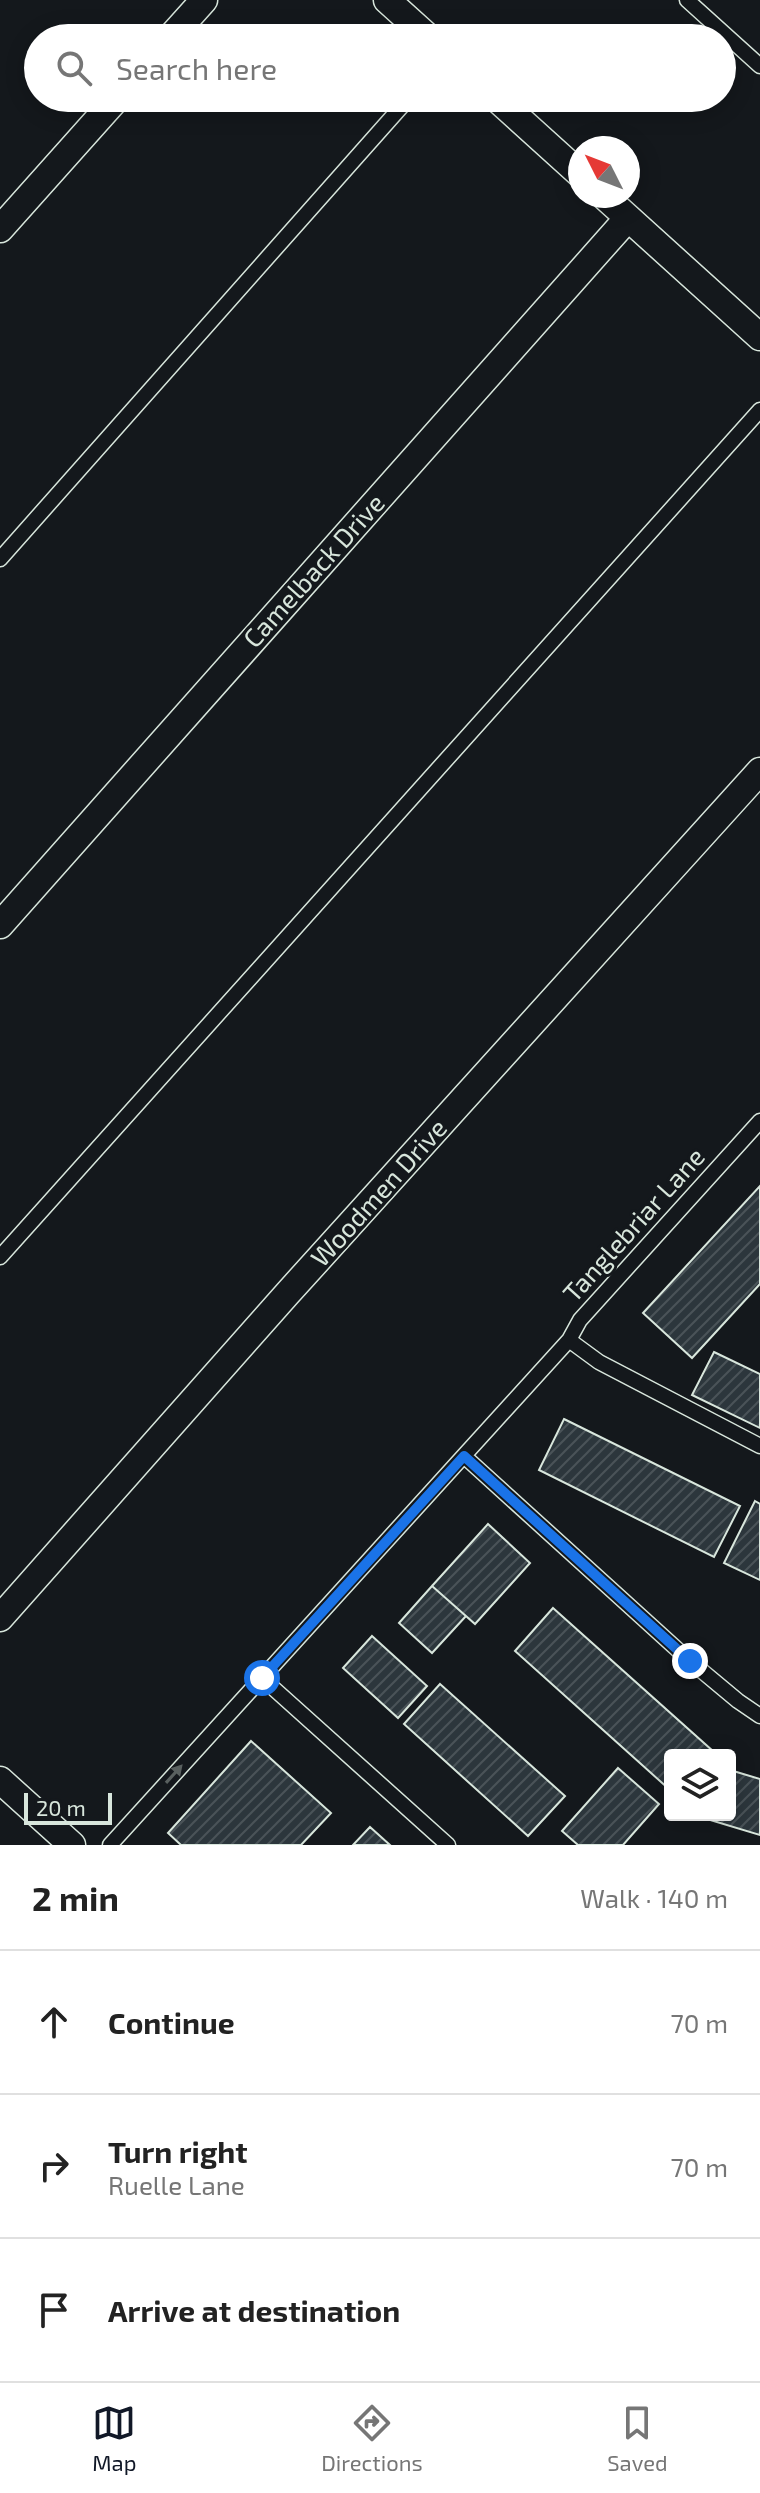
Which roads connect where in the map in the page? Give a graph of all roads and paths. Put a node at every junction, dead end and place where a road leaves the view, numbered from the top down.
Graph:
1 (204, 0) edge
2 (387, 0) edge
3 (687, 0) edge
4 (183, 24) edge
5 (414, 24) edge
6 (714, 24) edge
7 (736, 44) edge
8 (760, 66) edge
9 (104, 112) edge
10 (397, 112) edge
11 (511, 112) edge
12 (568, 163) edge
13 (617, 208) edge
14 (628, 218) junction
15 (0, 229) edge
16 (760, 337) edge
17 (760, 410) edge
18 (0, 559) edge
19 (760, 771) edge
20 (0, 925) edge
21 (759, 1124) edge
22 (0, 1257) edge
23 (569, 1340) junction
24 (760, 1446) edge
25 (464, 1456) junction
26 (0, 1618) edge
27 (262, 1678) junction
28 (760, 1716) edge
29 (0, 1780) edge
30 (72, 1845) edge
31 (110, 1845) edge
32 (448, 1845) edge

1 - 4 street
2 - 5 street
3 - 6 lane
7 - 8 lane
9 - 15 street
10 - 18 lane
11 - 12 street
13 - 14 street
14 - 16 street
14 - 20 street, Camelback Drive
17 - 22 lane
19 - 26 street, Woodmen Drive
21 - 23 lane, Tanglebriar Lane
23 - 24 lane, Tanglebriar Lane
23 - 25 lane
25 - 27 lane
25 - 28 lane
31 -> 27 lane
27 - 32 lane
29 - 30 street

